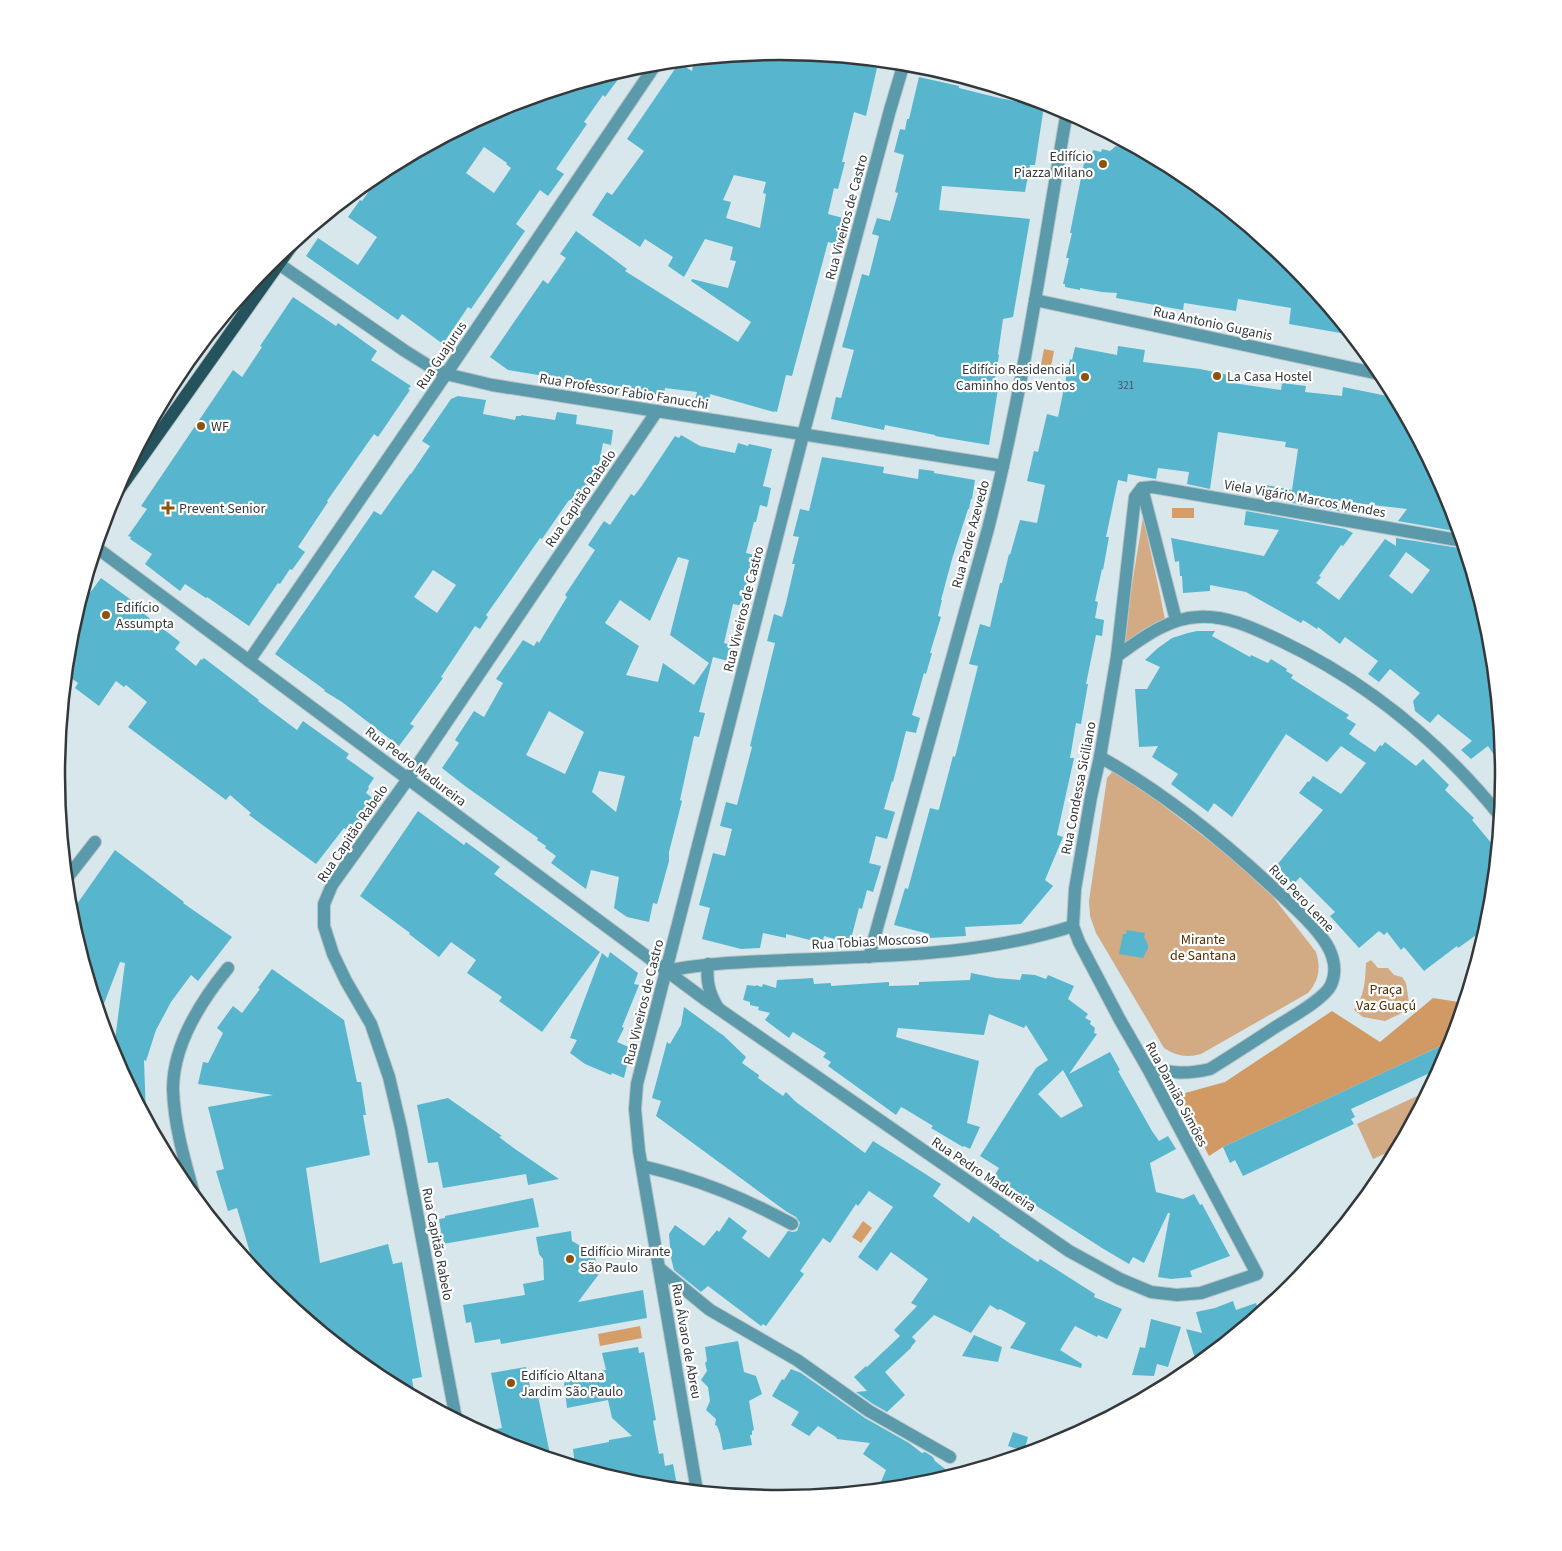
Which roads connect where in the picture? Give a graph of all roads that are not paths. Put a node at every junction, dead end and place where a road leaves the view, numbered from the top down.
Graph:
1 (902, 71) edge
2 (650, 72) edge
3 (1065, 119) edge
4 (280, 265) edge
5 (258, 288) edge
6 (1035, 300) junction
7 (1372, 372) edge
8 (446, 374) junction
9 (657, 411) junction
10 (803, 435) junction
11 (138, 461) edge
12 (1004, 466) junction
13 (1142, 488) junction
14 (1457, 540) edge
15 (101, 551) edge
16 (1176, 620) junction
17 (1117, 656) junction
18 (249, 660) junction
19 (1100, 758) junction
20 (408, 779) junction
21 (1495, 811) edge
22 (95, 842) dead end
23 (72, 871) edge
24 (1074, 926) junction
25 (869, 957) junction
26 (708, 964) junction
27 (228, 968) dead end
28 (666, 971) junction
29 (718, 1008) junction
30 (1148, 1067) junction
31 (642, 1166) junction
32 (190, 1179) edge
33 (792, 1224) dead end
34 (659, 1268) junction
35 (1257, 1274) joint
36 (455, 1412) edge
37 (950, 1457) dead end
38 (696, 1486) edge

1 - 10 street, Rua Viveiros de Castro
2 - 8 street, Rua Guajurus
3 - 6 street, Rua Padre Azevedo
4 - 8 street, Rua Professor Fabio Fanucchi
5 - 11 main road
6 - 7 street, Rua Antonio Guganis
6 - 12 street, Rua Padre Azevedo
8 - 9 street, Rua Professor Fabio Fanucchi
8 - 18 street, Rua Guajurus
9 - 10 street, Rua Professor Fabio Fanucchi
9 - 20 street, Rua Capitão Rabelo
10 - 12 street, Rua Professor Fabio Fanucchi
10 - 28 street, Rua Viveiros de Castro
12 - 25 street, Rua Padre Azevedo
13 - 14 street, Viela Vigário Marcos Mendes
13 - 16 street
13 - 17 street, Rua Condessa Siciliano
15 - 18 street, Rua Pedro Madureira
16 - 17 street
16 - 21 street
17 - 19 street, Rua Condessa Siciliano
18 - 20 street, Rua Pedro Madureira
19 - 24 street, Rua Condessa Siciliano
19 - 30 street, Rua Pero Leme
20 - 28 street, Rua Pedro Madureira
20 - 36 street, Rua Capitão Rabelo
22 - 23 street
24 - 25 street, Rua Tobias Moscoso
24 - 30 street, Rua Damião Simões
25 - 26 street, Rua Tobias Moscoso
26 - 28 street, Rua Tobias Moscoso
26 - 29 street
27 - 32 street
28 - 29 street, Rua Pedro Madureira
28 - 31 street, Rua Viveiros de Castro
29 - 35 street, Rua Pedro Madureira
30 - 35 street, Rua Damião Simões
31 - 33 street
31 - 34 street, Rua Álvaro de Abreu
34 - 37 street
34 - 38 street, Rua Álvaro de Abreu

